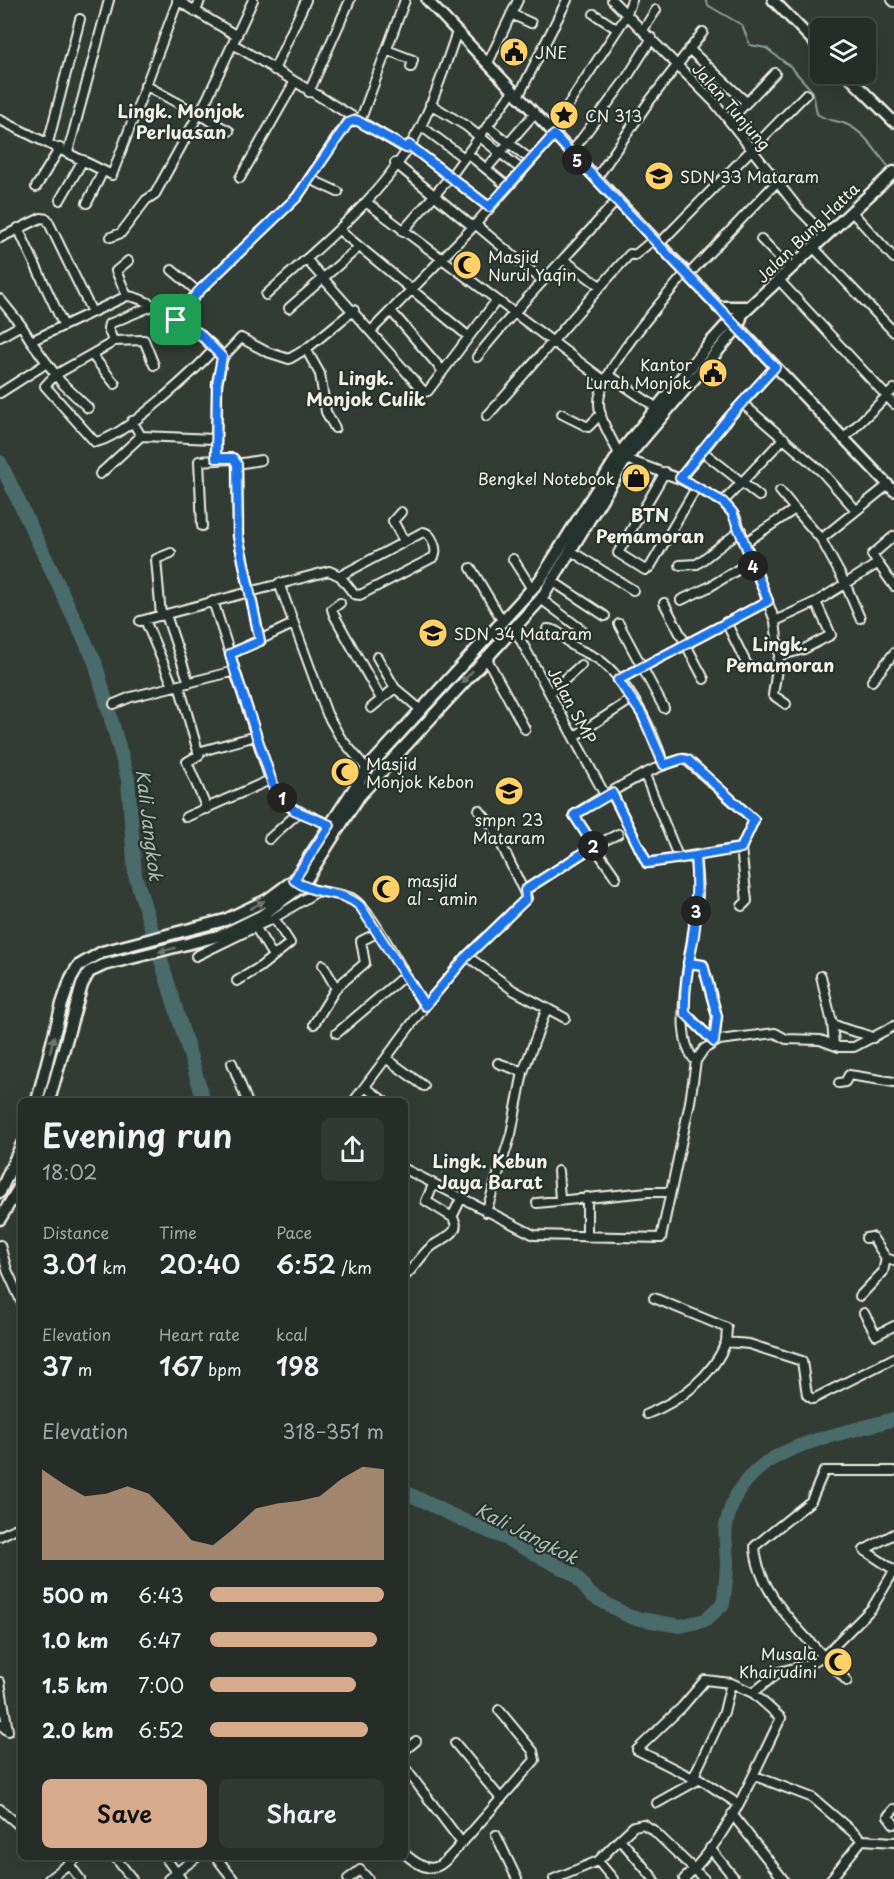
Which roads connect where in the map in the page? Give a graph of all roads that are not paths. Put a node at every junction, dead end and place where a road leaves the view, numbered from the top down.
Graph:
1 (109, 0) edge
2 (178, 0) edge
3 (200, 0) edge
4 (253, 0) edge
5 (306, 0) edge
6 (350, 0) edge
7 (405, 0) edge
8 (427, 0) edge
9 (518, 0) edge
10 (567, 0) edge
11 (612, 0) edge
12 (632, 0) edge
13 (774, 0) edge
14 (656, 10) dead end
15 (196, 12) junction
16 (512, 14) junction
17 (594, 14) dead end
18 (626, 15) junction
19 (80, 19) dead end
20 (531, 23) dead end
21 (617, 29) junction
22 (643, 30) junction
23 (457, 32) junction
24 (703, 32) dead end
25 (651, 38) junction
26 (810, 38) edge
27 (235, 40) junction
28 (689, 49) junction
29 (387, 50) junction
30 (488, 63) junction
31 (678, 64) junction
32 (411, 67) dead end
33 (274, 70) junction
34 (775, 73) dead end
35 (294, 82) junction
36 (857, 84) edge
37 (145, 85) junction
38 (309, 92) junction
39 (515, 94) junction
40 (806, 94) dead end
41 (746, 102) junction
42 (430, 104) junction
43 (199, 113) junction
44 (534, 114) junction
45 (892, 117) edge
46 (0, 120) edge
47 (356, 120) junction
48 (729, 121) junction
49 (421, 126) junction
50 (488, 127) junction
51 (229, 131) dead end
52 (553, 133) junction
53 (481, 137) junction
54 (48, 142) junction
55 (508, 142) junction
56 (408, 147) junction
57 (60, 148) junction
58 (751, 149) junction
59 (500, 151) junction
60 (68, 152) junction
61 (571, 153) junction
62 (466, 156) junction
63 (83, 160) junction
64 (531, 160) junction
65 (395, 163) junction
66 (487, 168) junction
67 (522, 170) junction
68 (103, 171) junction
69 (894, 172) edge
70 (451, 176) junction
71 (240, 178) dead end
72 (310, 179) junction
73 (596, 179) junction
74 (777, 182) junction
75 (507, 186) junction
76 (36, 187) dead end
77 (338, 192) dead end
78 (434, 196) junction
79 (60, 200) dead end
80 (616, 201) junction
81 (366, 202) junction
82 (87, 203) dead end
83 (489, 207) junction
84 (851, 211) junction
85 (474, 225) junction
86 (18, 228) junction
87 (339, 230) junction
88 (403, 231) junction
89 (825, 236) junction
90 (111, 237) dead end
91 (0, 238) edge
92 (761, 239) dead end
93 (655, 242) junction
94 (813, 247) junction
95 (358, 248) junction
96 (443, 258) junction
97 (894, 258) edge
98 (306, 259) junction
99 (564, 260) junction
100 (128, 261) dead end
101 (790, 269) junction
102 (172, 270) dead end
103 (686, 275) junction
104 (324, 279) junction
105 (779, 280) junction
106 (543, 281) junction
107 (600, 286) junction
108 (412, 290) junction
109 (198, 292) junction
110 (266, 295) dead end
111 (127, 296) junction
112 (0, 299) edge
113 (496, 301) junction
114 (152, 306) junction
115 (718, 307) junction
116 (289, 308) dead end
117 (91, 310) junction
118 (354, 310) junction
119 (391, 311) junction
120 (745, 311) junction
121 (512, 313) junction
122 (176, 320) junction
123 (735, 323) junction
124 (63, 324) junction
125 (21, 325) junction
126 (372, 330) junction
127 (894, 332) edge
128 (468, 336) junction
129 (0, 337) edge
130 (31, 341) junction
131 (113, 341) junction
132 (553, 344) junction
133 (215, 348) junction
134 (306, 349) junction
135 (92, 356) junction
136 (222, 357) junction
137 (477, 357) dead end
138 (46, 363) junction
139 (154, 365) dead end
140 (775, 367) junction
141 (442, 370) junction
142 (55, 375) junction
143 (607, 378) junction
144 (115, 384) dead end
145 (894, 389) edge
146 (0, 393) edge
147 (886, 396) junction
148 (742, 403) junction
149 (894, 404) edge
150 (88, 408) dead end
151 (657, 408) junction
152 (562, 414) dead end
153 (601, 414) junction
154 (487, 416) dead end
155 (132, 421) junction
156 (335, 428) dead end
157 (141, 436) junction
158 (784, 438) junction
159 (215, 439) junction
160 (843, 439) junction
161 (702, 451) junction
162 (623, 457) junction
163 (216, 458) junction
164 (261, 460) dead end
165 (237, 464) junction
166 (665, 472) junction
167 (100, 474) dead end
168 (680, 478) junction
169 (743, 481) junction
170 (696, 488) junction
171 (891, 488) edge
172 (780, 491) dead end
173 (759, 496) dead end
174 (723, 502) junction
175 (795, 509) junction
176 (856, 510) junction
177 (401, 512) dead end
178 (202, 526) dead end
179 (741, 530) junction
180 (894, 536) edge
181 (820, 539) junction
182 (404, 541) junction
183 (746, 543) junction
184 (571, 551) junction
185 (171, 554) dead end
186 (513, 559) dead end
187 (752, 561) junction
188 (557, 564) junction
189 (878, 564) junction
190 (680, 565) dead end
191 (471, 568) dead end
192 (340, 576) junction
193 (552, 581) junction
194 (279, 583) junction
195 (846, 583) junction
196 (894, 586) edge
197 (532, 590) junction
198 (633, 590) dead end
199 (248, 591) junction
200 (541, 599) junction
201 (681, 600) dead end
202 (213, 601) junction
203 (768, 601) junction
204 (816, 602) junction
205 (340, 603) dead end
206 (664, 603) dead end
207 (164, 615) junction
208 (605, 616) dead end
209 (860, 618) dead end
210 (775, 621) junction
211 (503, 622) junction
212 (726, 622) junction
213 (293, 624) junction
214 (619, 624) dead end
215 (514, 628) junction
216 (547, 629) dead end
217 (582, 630) dead end
218 (260, 641) junction
219 (685, 644) junction
220 (894, 653) edge
221 (230, 654) junction
222 (779, 656) junction
223 (377, 657) dead end
224 (486, 657) junction
225 (746, 663) dead end
226 (581, 665) dead end
227 (641, 667) junction
228 (235, 671) junction
229 (704, 679) dead end
230 (618, 680) junction
231 (872, 681) dead end
232 (189, 683) junction
233 (176, 686) junction
234 (395, 688) junction
235 (551, 692) junction
236 (381, 699) junction
237 (632, 699) junction
238 (114, 704) dead end
239 (786, 704) dead end
240 (371, 708) dead end
241 (664, 708) dead end
242 (421, 710) junction
243 (525, 729) dead end
244 (402, 731) junction
245 (256, 736) junction
246 (575, 736) junction
247 (412, 738) junction
248 (198, 752) junction
249 (664, 765) junction
250 (367, 769) junction
251 (645, 775) junction
252 (270, 780) junction
253 (608, 794) junction
254 (207, 809) junction
255 (479, 810) dead end
256 (298, 813) junction
257 (186, 817) dead end
258 (330, 825) junction
259 (618, 834) dead end
260 (269, 839) dead end
261 (594, 846) junction
262 (741, 848) junction
263 (695, 856) junction
264 (680, 858) junction
265 (616, 878) dead end
266 (298, 883) junction
267 (525, 890) junction
268 (318, 891) junction
269 (742, 906) dead end
270 (274, 918) junction
271 (256, 928) junction
272 (379, 932) junction
273 (196, 956) dead end
274 (273, 956) junction
275 (467, 956) junction
276 (690, 963) junction
277 (323, 964) dead end
278 (404, 976) junction
279 (820, 976) dead end
280 (237, 981) dead end
281 (336, 988) junction
282 (425, 1006) junction
283 (547, 1008) junction
284 (685, 1013) junction
285 (565, 1018) dead end
286 (832, 1023) junction
287 (314, 1024) dead end
288 (894, 1026) edge
289 (337, 1033) dead end
290 (873, 1038) junction
291 (714, 1042) junction
292 (834, 1045) junction
293 (387, 1059) junction
294 (696, 1061) junction
295 (232, 1063) dead end
296 (498, 1063) dead end
297 (523, 1072) junction
298 (894, 1082) edge
299 (839, 1083) dead end
300 (424, 1086) dead end
301 (365, 1087) junction
302 (38, 1098) edge
303 (50, 1098) edge
304 (246, 1098) edge
305 (356, 1098) edge
306 (380, 1098) edge
307 (18, 1153) edge
308 (408, 1170) edge
309 (558, 1171) dead end
310 (433, 1185) junction
311 (18, 1189) edge
312 (0, 1192) edge
313 (670, 1192) junction
314 (587, 1197) junction
315 (462, 1199) junction
316 (560, 1199) junction
317 (537, 1203) dead end
318 (486, 1212) junction
319 (452, 1217) junction
320 (0, 1219) edge
321 (587, 1237) junction
322 (866, 1238) dead end
323 (0, 1245) edge
324 (890, 1260) edge
325 (408, 1273) edge
326 (18, 1294) edge
327 (860, 1296) dead end
328 (654, 1298) dead end
329 (864, 1313) dead end
330 (894, 1326) edge
331 (726, 1342) junction
332 (894, 1359) edge
333 (647, 1414) dead end
334 (894, 1471) edge
335 (18, 1527) edge
336 (894, 1534) edge
337 (0, 1536) edge
338 (894, 1570) edge
339 (825, 1655) junction
340 (0, 1682) edge
341 (847, 1682) dead end
342 (731, 1683) junction
343 (753, 1693) junction
344 (500, 1710) dead end
345 (0, 1724) edge
346 (416, 1741) dead end
347 (455, 1743) dead end
348 (408, 1748) edge
349 (408, 1772) edge
350 (755, 1776) junction
351 (694, 1779) junction
352 (501, 1799) junction
353 (657, 1803) dead end
354 (738, 1804) junction
355 (0, 1809) edge
356 (894, 1809) edge
357 (732, 1814) junction
358 (18, 1824) edge
359 (894, 1824) edge
360 (496, 1834) dead end
361 (620, 1839) junction
362 (862, 1840) junction
363 (894, 1842) edge
364 (462, 1843) junction
365 (710, 1848) junction
366 (408, 1856) edge
367 (74, 1860) edge
368 (117, 1860) edge
369 (167, 1860) edge
370 (194, 1860) edge
371 (218, 1860) edge
372 (598, 1861) junction
373 (69, 1864) junction
374 (694, 1869) junction
375 (179, 1876) edge
376 (49, 1879) edge
377 (81, 1879) edge
378 (132, 1879) edge
379 (168, 1879) edge
380 (233, 1879) edge
381 (348, 1879) edge
382 (368, 1879) edge
383 (517, 1879) edge
384 (554, 1879) edge
385 (613, 1879) edge
386 (654, 1879) edge
387 (684, 1879) edge
388 (704, 1879) edge
389 (735, 1879) edge
390 (783, 1879) edge
391 (831, 1879) edge

1 - 60 street
2 - 15 street
2 - 37 street
3 - 15 street
4 - 27 street
5 - 33 street
6 - 38 street
7 - 29 street
8 - 23 street
9 - 16 street
10 - 39 street
11 - 18 street, Jalan Tunjung
12 - 18 street
13 - 26 street
14 - 22 street
15 - 27 street
16 - 20 street
16 - 30 street
17 - 21 street
18 - 21 street
18 - 22 street, Jalan Tunjung
19 - 54 street
21 - 52 street
22 - 25 street, Jalan Tunjung
23 - 30 street
23 - 42 street
24 - 28 street
25 - 31 street, Jalan Tunjung
25 - 61 street
27 - 33 street
27 - 43 street
28 - 31 street
28 - 41 street
29 - 32 street
29 - 47 street
30 - 39 street
31 - 48 street, Jalan Tunjung
31 - 73 street
33 - 35 street
34 - 41 street
35 - 38 street
35 - 71 street
36 - 45 street
37 - 43 street
37 - 68 street
38 - 47 street
39 - 44 street
39 - 50 street
40 - 58 street
41 - 48 street
42 - 49 street
42 - 53 street
43 - 51 street
43 - 90 street
44 - 52 street
44 - 55 street
46 - 54 street
47 - 56 street
47 - 72 street
48 - 58 street, Jalan Tunjung
49 - 56 street
49 - 62 street
50 - 53 street
50 - 55 street
52 - 61 street
52 - 64 street
53 - 59 street
53 - 62 street
54 - 57 street
55 - 59 street
55 - 64 street
56 - 65 street
56 - 70 street
57 - 60 street
57 - 76 street
58 - 74 street, Jalan Tunjung
58 - 93 street
59 - 66 street
59 - 67 street
60 - 63 street
61 - 73 street
62 - 66 street
62 - 70 street
63 - 68 street
63 - 79 street
64 - 67 street
65 - 78 street
65 - 81 street
66 - 75 street
67 - 75 street
68 - 82 street
69 - 84 main road, Jalan Bung Hatta
70 - 78 street
70 - 83 street
72 - 77 street
72 - 109 street
73 - 80 street
74 - 89 street, Jalan Tunjung
74 - 103 street
75 - 83 street
78 - 85 street
78 - 88 street
80 - 93 street
80 - 99 street
81 - 87 street
81 - 88 street
83 - 85 street
84 - 89 main road, Jalan Bung Hatta
84 - 97 street
85 - 96 street
85 - 106 street
86 - 91 street
86 - 117 street
86 - 124 street
87 - 95 street
87 - 98 street
88 - 96 street
89 - 94 main road, Jalan Bung Hatta
92 - 101 street
93 - 103 street
93 - 107 street
94 - 101 main road, Jalan Bung Hatta
94 - 127 street
95 - 104 street
95 - 108 street
96 - 108 street
96 - 113 street
98 - 104 street
98 - 110 street
99 - 106 street
99 - 107 street
100 - 111 street
101 - 105 main road, Jalan Bung Hatta
102 - 109 street
103 - 115 street
103 - 143 street
104 - 116 street
104 - 118 street
105 - 120 main road, Jalan Bung Hatta
105 - 147 street
106 - 121 street
107 - 132 street
108 - 119 street
108 - 128 street
109 - 122 street
111 - 114 street
111 - 117 street
112 - 125 street
113 - 121 street
113 - 128 street
114 - 122 street
114 - 131 street
115 - 120 main road
115 - 123 street
117 - 124 street
118 - 126 street
118 - 134 street
119 - 126 street
119 - 141 street
120 - 123 main road
121 - 132 street
121 - 137 street
122 - 133 street
123 - 140 street
123 - 151 main road
123 - 162 main road
124 - 130 street
125 - 129 street
125 - 130 street
126 - 141 street
128 - 141 street
130 - 138 street
131 - 135 street
131 - 139 street
132 - 143 street
132 - 154 street
133 - 136 street
133 - 155 street
134 - 136 street
134 - 156 street
135 - 142 street
135 - 144 street
136 - 159 street
138 - 142 street
138 - 146 street
140 - 148 street
140 - 160 street
142 - 150 street
142 - 155 street
143 - 151 street
143 - 153 street
145 - 147 street
147 - 149 street
147 - 160 street
148 - 158 street
148 - 161 street
151 - 162 main road
152 - 153 street
153 - 162 street
155 - 157 street
157 - 159 street
157 - 167 street
158 - 169 street
158 - 176 street
159 - 163 street
160 - 171 street
161 - 168 street
161 - 169 street
162 - 166 street
162 - 184 main road
162 - 188 main road
163 - 165 street
163 - 178 street
164 - 165 street
165 - 199 street
166 - 168 street
166 - 170 street
168 - 170 street
169 - 173 street
169 - 174 street
170 - 174 street
171 - 176 street
172 - 175 street
174 - 179 street
175 - 181 street
175 - 183 street
176 - 181 street
177 - 182 street
179 - 183 street
179 - 190 street
180 - 189 street
181 - 195 street
182 - 192 street
182 - 192 street
183 - 187 street
184 - 188 main road
184 - 198 street
185 - 207 street
186 - 197 street
187 - 201 street
187 - 203 street
188 - 193 main road
188 - 197 main road
189 - 195 street
189 - 196 street
191 - 211 street
192 - 194 street
193 - 200 main road
193 - 208 street
194 - 199 street
194 - 213 street
195 - 204 street
195 - 209 street
197 - 211 main road
199 - 202 street
199 - 218 street
200 - 215 main road
200 - 217 street
202 - 207 street
202 - 221 street
203 - 210 street
203 - 212 street
204 - 210 street
204 - 222 street
205 - 236 street
206 - 219 street
207 - 232 street
207 - 233 street
210 - 222 street
211 - 242 main road
212 - 219 street
212 - 225 street
213 - 218 street
213 - 250 street
214 - 227 street
215 - 224 main road
215 - 235 street, Jalan SMP
216 - 230 street
218 - 221 street
219 - 227 street
219 - 229 street
220 - 231 street
221 - 228 street
222 - 239 street
223 - 234 street
224 - 243 street
224 -> 247 main road
226 - 235 street
227 - 230 street
227 - 241 street
228 - 232 street
228 - 245 street
230 - 237 street
232 - 233 street
233 - 238 street
233 - 248 street
234 - 236 street
234 - 242 street
235 - 246 street, Jalan SMP
236 - 240 street
237 - 246 street
237 - 249 street
242 - 244 main road
244 - 247 main road
244 - 250 main road
245 - 248 street
245 - 252 street
246 - 253 street, Jalan SMP
247 - 266 main road
248 - 254 street
249 - 251 street
249 - 262 street
250 - 258 main road
251 - 253 street
251 - 264 street
252 - 254 street
252 - 256 street
253 - 261 street
253 - 264 street, Jalan SMP
254 - 257 street
255 - 267 street
256 - 258 street
256 - 260 street
258 - 266 main road
259 - 261 street
261 - 265 street
261 - 267 street
262 - 263 street
262 - 269 street
263 - 264 street
263 - 276 street
266 - 268 street
302 -> 266 main road
266 -> 303 main road
267 - 275 street
268 - 270 street
268 - 272 street
270 - 271 street
270 - 274 street
271 - 273 street
271 - 274 street
272 - 278 street
272 - 281 street
274 - 280 street
275 - 282 street
275 - 283 street
276 - 284 street
276 - 291 street
277 - 281 street
278 - 282 street
278 - 289 street
279 - 286 street
281 - 287 street
282 - 293 street
283 - 285 street
283 - 297 street
284 - 291 street
284 - 294 street
286 - 290 street
286 - 292 street
288 - 290 street
290 - 292 street
291 - 292 street
291 - 294 street
293 - 300 street
293 - 301 street
294 - 313 street
295 - 304 street
296 - 297 street
297 - 318 street
298 - 299 street
301 - 305 street
301 - 306 street
307 - 312 main road
308 - 310 street
309 - 316 street
310 - 315 street
310 - 319 street
311 - 320 main road
313 - 314 street
313 - 321 street
314 - 316 street
314 - 321 street
315 - 318 street
315 - 319 street
316 - 317 street
318 - 321 street
319 - 325 street
322 - 324 street
323 - 326 street
324 - 327 street
328 - 331 street
329 - 330 street
331 - 332 street
331 - 333 street
334 - 339 street
335 - 337 street
336 - 338 street
338 - 339 street
339 - 341 street
339 - 343 street
340 - 345 street
342 - 343 street
342 - 351 street
342 - 351 street
343 - 350 street
344 - 352 street
346 - 348 street
347 - 352 street
349 - 364 street
350 - 354 street
350 - 362 street
351 - 353 street
351 - 354 street
352 - 364 street
354 - 357 street
355 - 358 street
356 - 359 street
357 - 365 street
357 - 390 street
360 - 383 street
361 - 372 street
361 - 374 street
361 - 386 street
362 - 363 street
362 - 391 street
364 - 366 street
365 - 374 street
365 - 389 street
367 - 373 street
368 - 378 street
369 - 375 street
370 - 375 street
371 - 380 street
372 - 384 street
372 - 385 street
373 - 376 street
373 - 377 street
374 - 387 street
374 - 388 street
375 - 379 street
381 - 382 street

